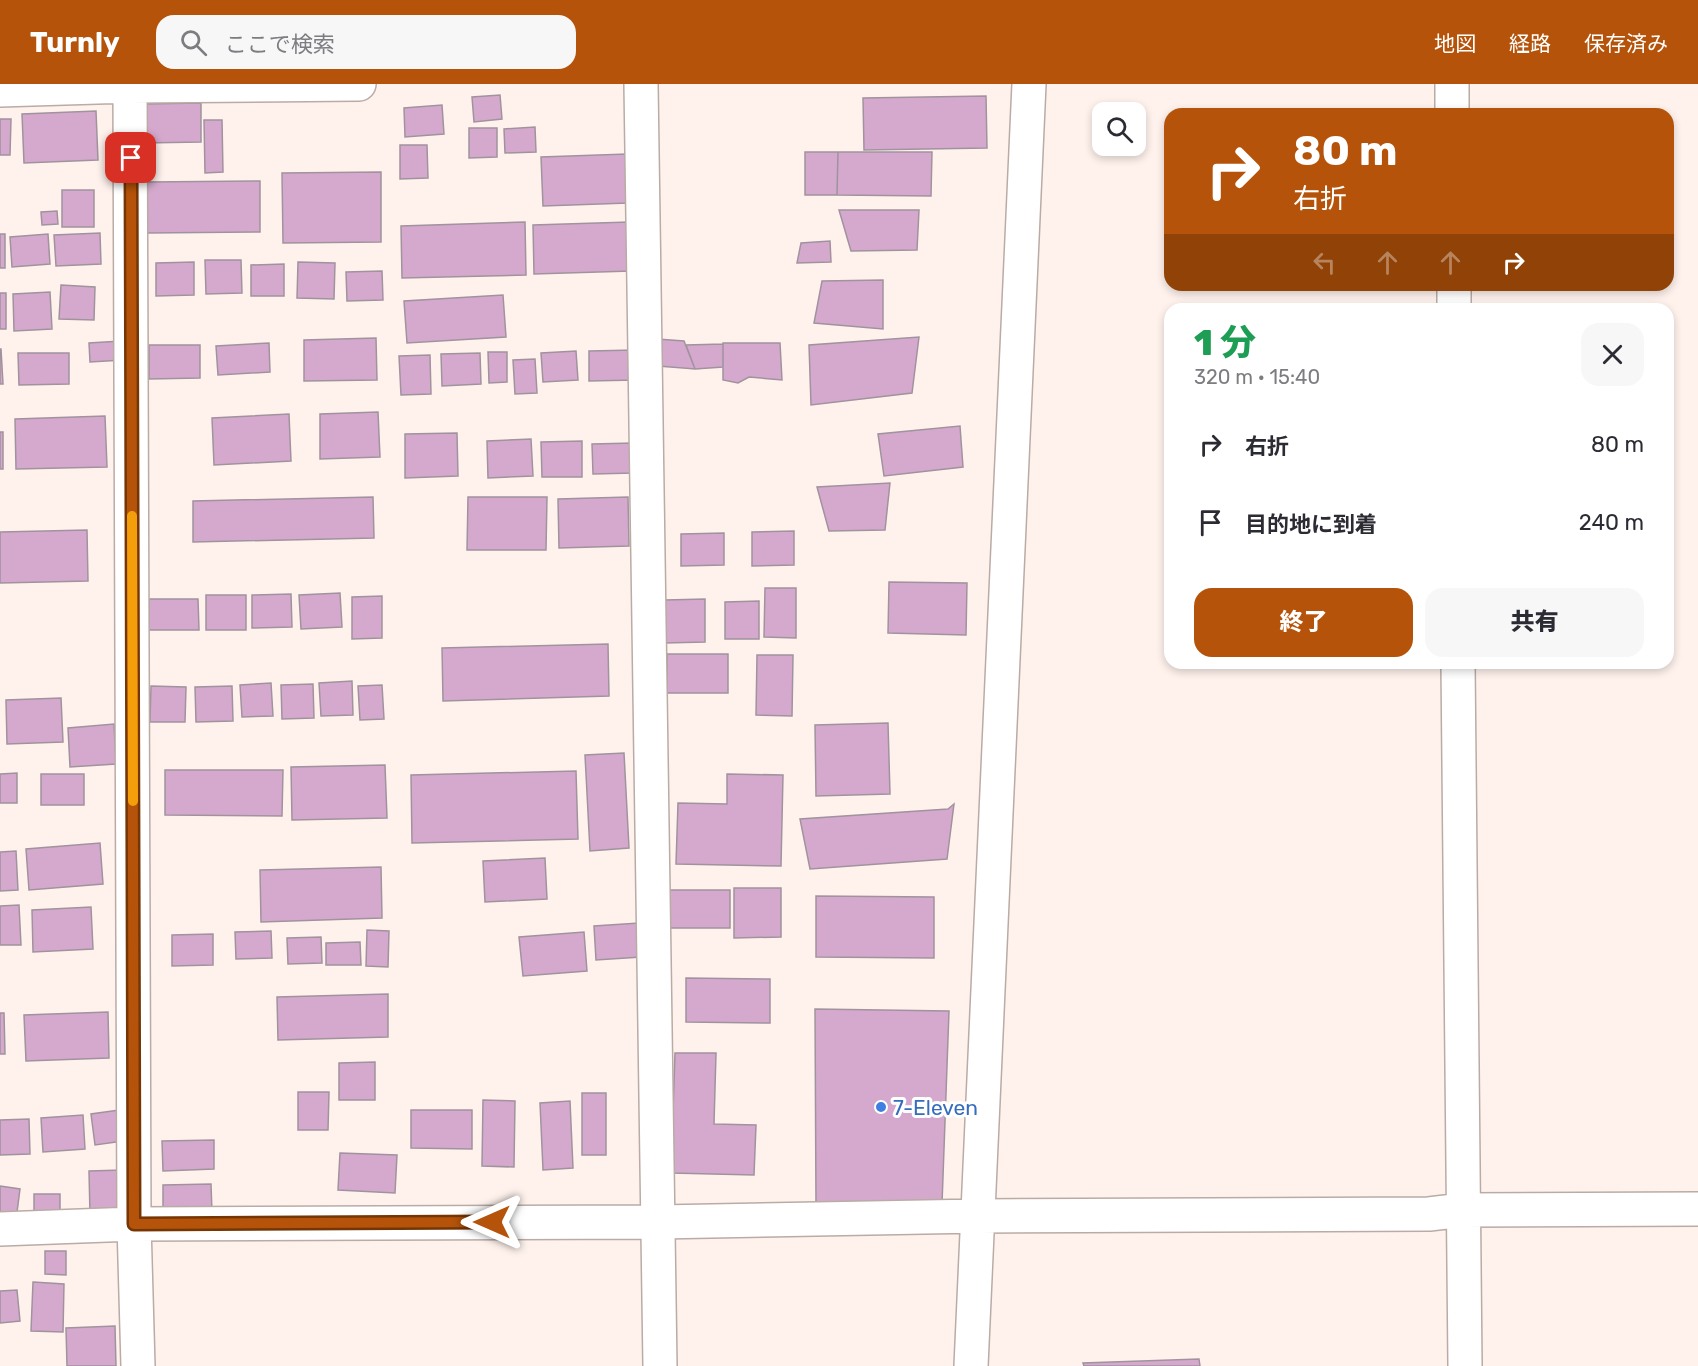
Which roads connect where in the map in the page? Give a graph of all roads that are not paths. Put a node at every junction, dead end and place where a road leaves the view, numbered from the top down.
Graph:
1 (359, 84) edge
2 (641, 84) edge
3 (1029, 84) edge
4 (1452, 84) edge
5 (130, 85) edge
6 (0, 90) edge
7 (1452, 108) edge
8 (1458, 669) edge
9 (1463, 1209) junction
10 (1698, 1209) edge
11 (979, 1216) junction
12 (659, 1222) junction
13 (134, 1224) junction
14 (0, 1229) edge
15 (138, 1366) edge
16 (660, 1366) edge
17 (971, 1366) edge
18 (1465, 1366) edge

1 - 5 street
2 - 12 street
3 - 11 street
4 - 7 street
5 - 6 street
5 - 13 street
8 - 9 street
9 - 10 street
9 - 11 street
9 - 18 street
11 - 12 street
11 - 17 street
12 - 13 street
12 - 16 street
13 - 14 street
13 - 15 street

